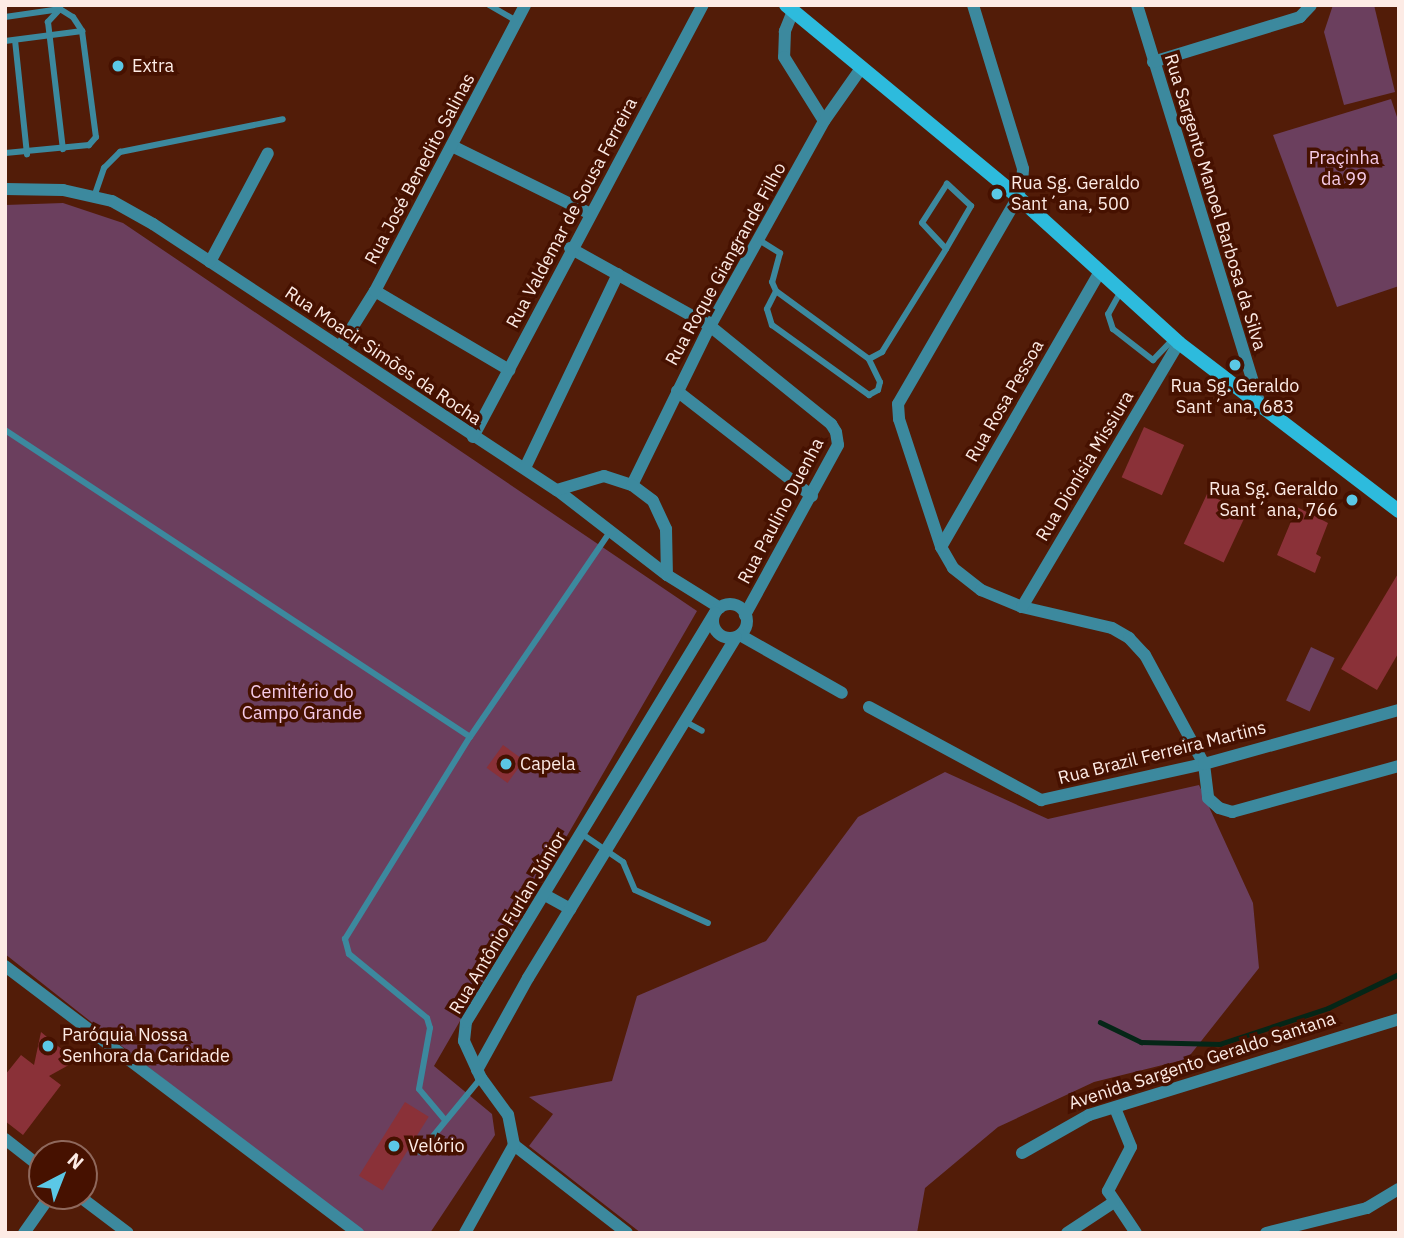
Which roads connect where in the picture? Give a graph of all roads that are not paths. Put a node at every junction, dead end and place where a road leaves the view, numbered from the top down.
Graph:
1 (489, 5) edge
2 (525, 5) edge
3 (703, 5) edge
4 (972, 5) edge
5 (1137, 5) edge
6 (1311, 5) edge
7 (789, 8) edge
8 (60, 9) junction
9 (5, 17) edge
10 (517, 20) junction
11 (82, 31) junction
12 (49, 36) junction
13 (15, 40) junction
14 (5, 41) edge
15 (1153, 62) junction
16 (862, 67) junction
17 (283, 119) dead end
18 (824, 121) junction
19 (452, 146) junction
20 (63, 149) junction
21 (268, 153) dead end
22 (27, 154) junction
23 (6, 156) edge
24 (5, 189) edge
25 (94, 197) junction
26 (1018, 197) junction
27 (589, 213) junction
28 (759, 240) junction
29 (570, 248) junction
30 (946, 249) junction
31 (209, 262) junction
32 (1100, 272) junction
33 (618, 274) junction
34 (375, 291) junction
35 (776, 291) junction
36 (1121, 291) junction
37 (710, 326) junction
38 (1176, 341) junction
39 (341, 347) junction
40 (869, 359) junction
41 (509, 370) junction
42 (677, 391) junction
43 (1261, 408) junction
44 (5, 430) edge
45 (473, 437) junction
46 (525, 468) junction
47 (632, 485) junction
48 (557, 490) junction
49 (811, 496) junction
50 (1399, 511) edge
51 (610, 533) junction
52 (941, 547) junction
53 (667, 575) junction
54 (1022, 607) junction
55 (717, 610) junction
56 (745, 615) junction
57 (738, 636) junction
58 (842, 692) dead end
59 (869, 708) dead end
60 (1399, 710) edge
61 (686, 722) junction
62 (702, 731) dead end
63 (470, 737) junction
64 (1204, 764) junction
65 (1399, 765) edge
66 (582, 834) junction
67 (606, 849) junction
68 (545, 895) junction
69 (570, 909) junction
70 (708, 923) dead end
71 (5, 966) edge
72 (1399, 1019) edge
73 (479, 1074) junction
74 (1115, 1108) junction
75 (445, 1121) junction
76 (5, 1139) edge
77 (514, 1145) junction
78 (420, 1152) dead end
79 (1022, 1153) dead end
80 (28, 1157) edge
81 (1399, 1189) edge
82 (1114, 1202) junction
83 (40, 1210) edge
84 (98, 1210) edge
85 (24, 1233) edge
86 (128, 1233) edge
87 (358, 1233) edge
88 (465, 1233) edge
89 (628, 1233) edge
90 (1067, 1233) edge
91 (1136, 1233) edge
92 (1266, 1233) edge

1 - 10 lane
2 - 10 street, Rua José Benedito Salinas
3 - 27 street, Rua Valdemar de Sousa Ferreira
4 - 26 street
5 - 15 street, Rua Sargento Manoel Barbosa da Silva
6 - 15 street
7 - 16 street
7 - 18 street
8 - 9 lane
8 - 11 lane
8 - 12 lane
10 - 19 street, Rua José Benedito Salinas
11 - 12 lane
11 - 20 lane
12 - 13 lane
12 - 20 lane
13 - 14 lane
13 - 22 lane
15 - 43 street, Rua Sargento Manoel Barbosa da Silva
16 - 18 street, Rua Roque Giangrande Filho
16 - 26 street
17 - 25 lane
18 - 28 street, Rua Roque Giangrande Filho
19 - 27 street
19 - 34 street, Rua José Benedito Salinas
20 - 22 lane
21 - 31 street
22 - 23 lane
24 - 25 street, Rua Moacir Simões da Rocha
25 - 31 street, Rua Moacir Simões da Rocha
26 - 32 street
26 - 52 street
27 - 29 street, Rua Valdemar de Sousa Ferreira
28 - 35 lane
28 - 37 street, Rua Roque Giangrande Filho
29 - 33 street
29 - 41 street, Rua Valdemar de Sousa Ferreira
30 - 30 lane
30 - 40 lane
31 - 39 street, Rua Moacir Simões da Rocha
32 - 36 street
32 - 52 street, Rua Rosa Pessoa
33 - 37 street
33 - 46 street
34 - 39 street, Rua José Benedito Salinas
34 - 41 street
35 - 40 lane
35 - 40 lane
36 - 38 street
36 - 38 lane
37 - 42 street, Rua Roque Giangrande Filho
37 - 49 street, Rua Paulino Duenha
38 - 43 street
38 - 54 street, Rua Dionísia Missiura
39 - 45 street, Rua Moacir Simões da Rocha
41 - 45 street, Rua Valdemar de Sousa Ferreira
42 - 47 street, Rua Roque Giangrande Filho
42 - 49 street
43 - 50 street
44 - 63 lane
45 - 46 street, Rua Moacir Simões da Rocha
46 - 48 street, Rua Moacir Simões da Rocha
47 - 48 street
47 - 53 street
48 - 51 street, Rua Moacir Simões da Rocha
49 - 56 street, Rua Paulino Duenha
51 - 53 street, Rua Moacir Simões da Rocha
51 - 63 lane
52 - 54 street
53 - 55 street, Rua Moacir Simões da Rocha
54 - 64 street
55 - 56 street
55 - 57 street
55 - 66 street, Rua Antônio Furlan Júnior
56 - 57 street, Rua Paulino Duenha
57 - 58 street
57 - 61 street
59 - 64 street, Rua Brazil Ferreira Martins
60 - 64 street, Rua Brazil Ferreira Martins
61 - 62 lane
61 - 67 street
63 - 75 lane
64 - 65 street
66 - 67 lane, Rua Antônio Furlan Júnior
66 - 68 street, Rua Antônio Furlan Júnior
67 - 69 street
67 - 70 lane, Rua Antônio Furlan Júnior
68 - 69 street
68 - 73 street, Rua Antônio Furlan Júnior
69 - 73 street
71 - 87 street
72 - 74 street, Avenida Sargento Geraldo Santana
73 - 75 lane
73 - 77 street, Rua Antônio Furlan Júnior
74 - 79 street, Avenida Sargento Geraldo Santana
74 - 82 street
75 - 78 lane
76 - 80 street
77 - 88 street
77 - 89 street
81 - 92 street
82 - 90 street
82 - 91 street
83 - 85 street
84 - 86 street

